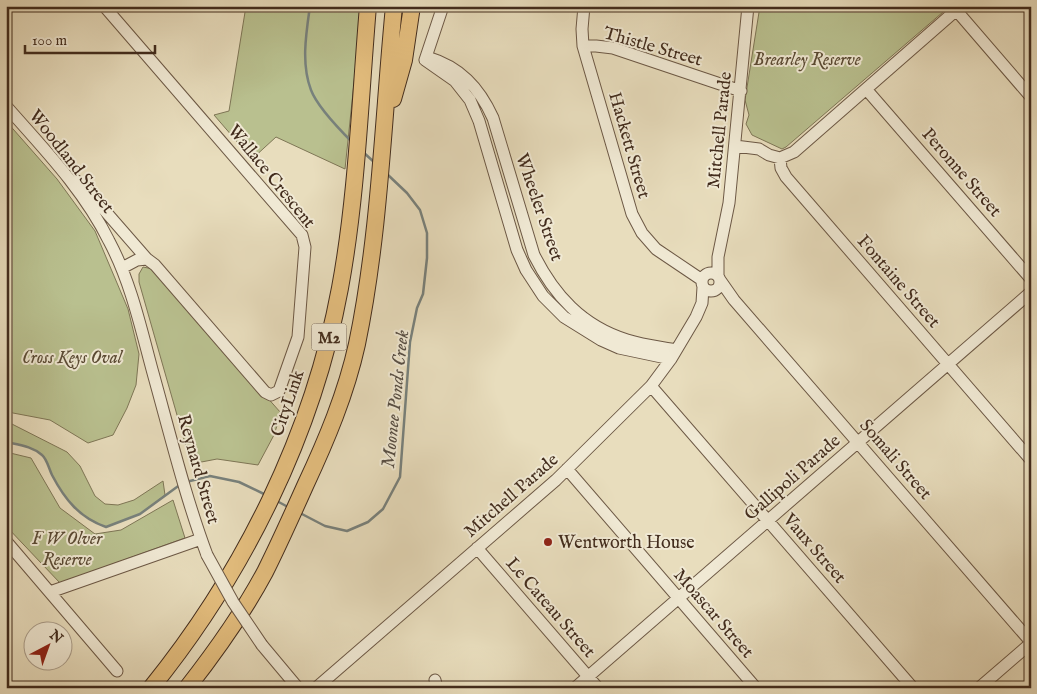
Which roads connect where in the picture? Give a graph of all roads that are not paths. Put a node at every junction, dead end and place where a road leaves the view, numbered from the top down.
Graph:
1 (104, 6) edge
2 (368, 6) edge
3 (394, 6) edge
4 (412, 6) edge
5 (443, 6) edge
6 (584, 6) edge
7 (748, 6) edge
8 (957, 8) edge
9 (583, 46) junction
10 (866, 89) junction
11 (741, 91) junction
12 (1031, 97) edge
13 (6, 106) edge
14 (383, 138) junction
15 (735, 146) junction
16 (50, 156) junction
17 (780, 158) junction
18 (109, 239) joint
19 (147, 259) junction
20 (122, 268) junction
21 (1031, 279) edge
22 (711, 281) junction
23 (1031, 292) edge
24 (673, 354) junction
25 (948, 364) junction
26 (651, 386) junction
27 (858, 442) junction
28 (1031, 460) edge
29 (567, 469) junction
30 (768, 520) junction
31 (201, 539) junction
32 (6, 541) edge
33 (477, 548) junction
34 (50, 592) junction
35 (678, 598) junction
36 (1031, 642) edge
37 (117, 671) dead end
38 (588, 677) junction
39 (151, 688) edge
40 (187, 688) edge
41 (298, 688) edge
42 (316, 688) edge
43 (575, 688) edge
44 (598, 688) edge
45 (756, 688) edge
46 (914, 688) edge
47 (979, 688) edge

1 - 19 street, Wallace Crescent
2 - 39 highway, CityLink / M2
3 - 14 highway, M2
4 - 14 highway
5 - 24 street, Wheeler Street
6 - 9 street, Hackett Street
7 - 11 street, Mitchell Parade
8 - 10 street
8 - 12 street
9 - 11 street, Thistle Street
9 - 22 street, Hackett Street
10 - 17 street
10 - 21 street, Peronne Street
11 - 15 street, Mitchell Parade
13 - 16 street, Woodland Street
14 - 40 highway, M2
15 - 17 street
15 - 22 street, Mitchell Parade
16 - 18 street, Woodland Street
16 - 19 street, Wallace Crescent
17 - 25 street, Fontaine Street
18 - 20 street, Reynard Street
19 - 20 street
20 - 31 street, Reynard Street
22 - 24 street, Mitchell Parade
22 - 27 street, Somali Street
23 - 25 street, Gallipoli Parade
24 - 26 street, Mitchell Parade
25 - 27 street, Gallipoli Parade
25 - 28 street, Fontaine Street
26 - 29 street, Mitchell Parade
26 - 30 street, Vaux Street
27 - 30 street, Gallipoli Parade
27 - 36 street, Somali Street
29 - 33 street, Mitchell Parade
29 - 35 street, Moascar Street
30 - 35 street, Gallipoli Parade
30 - 46 street, Vaux Street
31 - 34 street
31 - 41 street, Reynard Street, bridge
32 - 34 street
33 - 38 street, Le Cateau Street
33 - 42 street, Mitchell Parade
34 - 37 street
35 - 38 street, Gallipoli Parade
35 - 45 street, Moascar Street
36 - 47 street
38 - 43 street, Gallipoli Parade
38 - 44 street, Le Cateau Street

